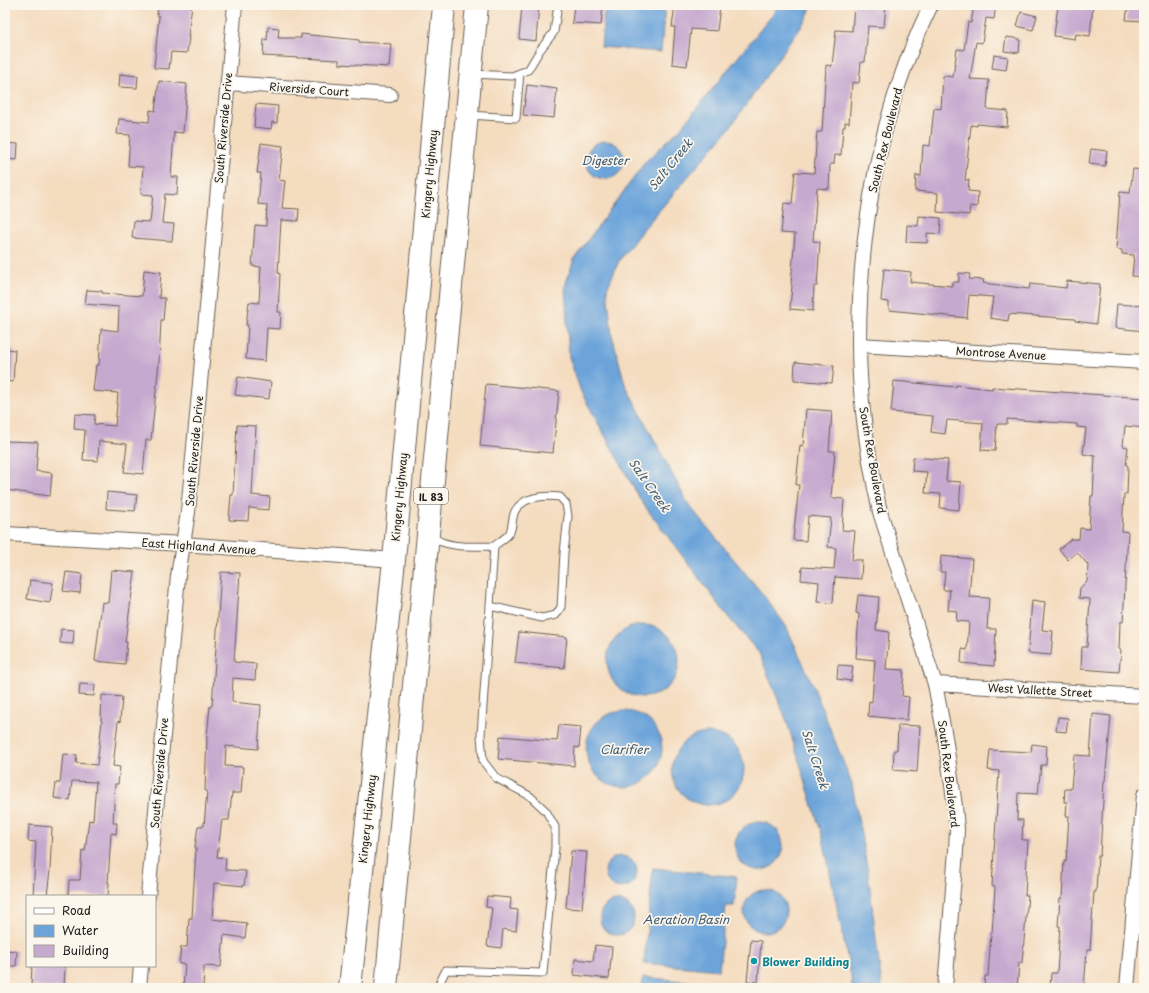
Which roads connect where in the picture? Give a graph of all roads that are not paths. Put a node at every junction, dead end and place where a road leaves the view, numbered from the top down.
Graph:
1 (235, 5) edge
2 (444, 5) edge
3 (477, 5) edge
4 (558, 5) edge
5 (931, 5) edge
6 (520, 73) junction
7 (471, 74) junction
8 (228, 83) junction
9 (390, 95) dead end
10 (467, 115) junction
11 (859, 344) junction
12 (1144, 362) edge
13 (428, 531) junction
14 (5, 534) edge
15 (183, 544) junction
16 (494, 546) junction
17 (394, 560) junction
18 (490, 606) junction
19 (935, 684) junction
20 (1144, 696) edge
21 (1144, 795) edge
22 (148, 895) edge
23 (141, 967) edge
24 (139, 988) edge
25 (350, 988) edge
26 (386, 988) edge
27 (437, 988) edge
28 (945, 988) edge
29 (1127, 988) edge

1 - 8 street, South Riverside Drive
2 - 17 highway, Kingery Highway / IL 83
3 - 7 highway, IL 83
4 - 6 lane
5 - 11 street, South Rex Boulevard
6 - 7 lane
6 - 10 lane
7 - 10 highway, IL 83
8 - 9 street, Riverside Court
8 - 15 street, South Riverside Drive
10 - 13 highway, IL 83
11 - 12 street, Montrose Avenue
11 - 19 street, South Rex Boulevard
13 - 16 lane
13 - 26 highway, IL 83
14 - 15 street, East Highland Avenue
15 - 17 street, East Highland Avenue
15 - 22 street, South Riverside Drive
16 - 18 lane
16 - 18 lane
17 - 25 highway, Kingery Highway / IL 83
18 - 27 lane
19 - 20 street, West Vallette Street
19 - 28 street, South Rex Boulevard
21 - 29 street
23 - 24 street

